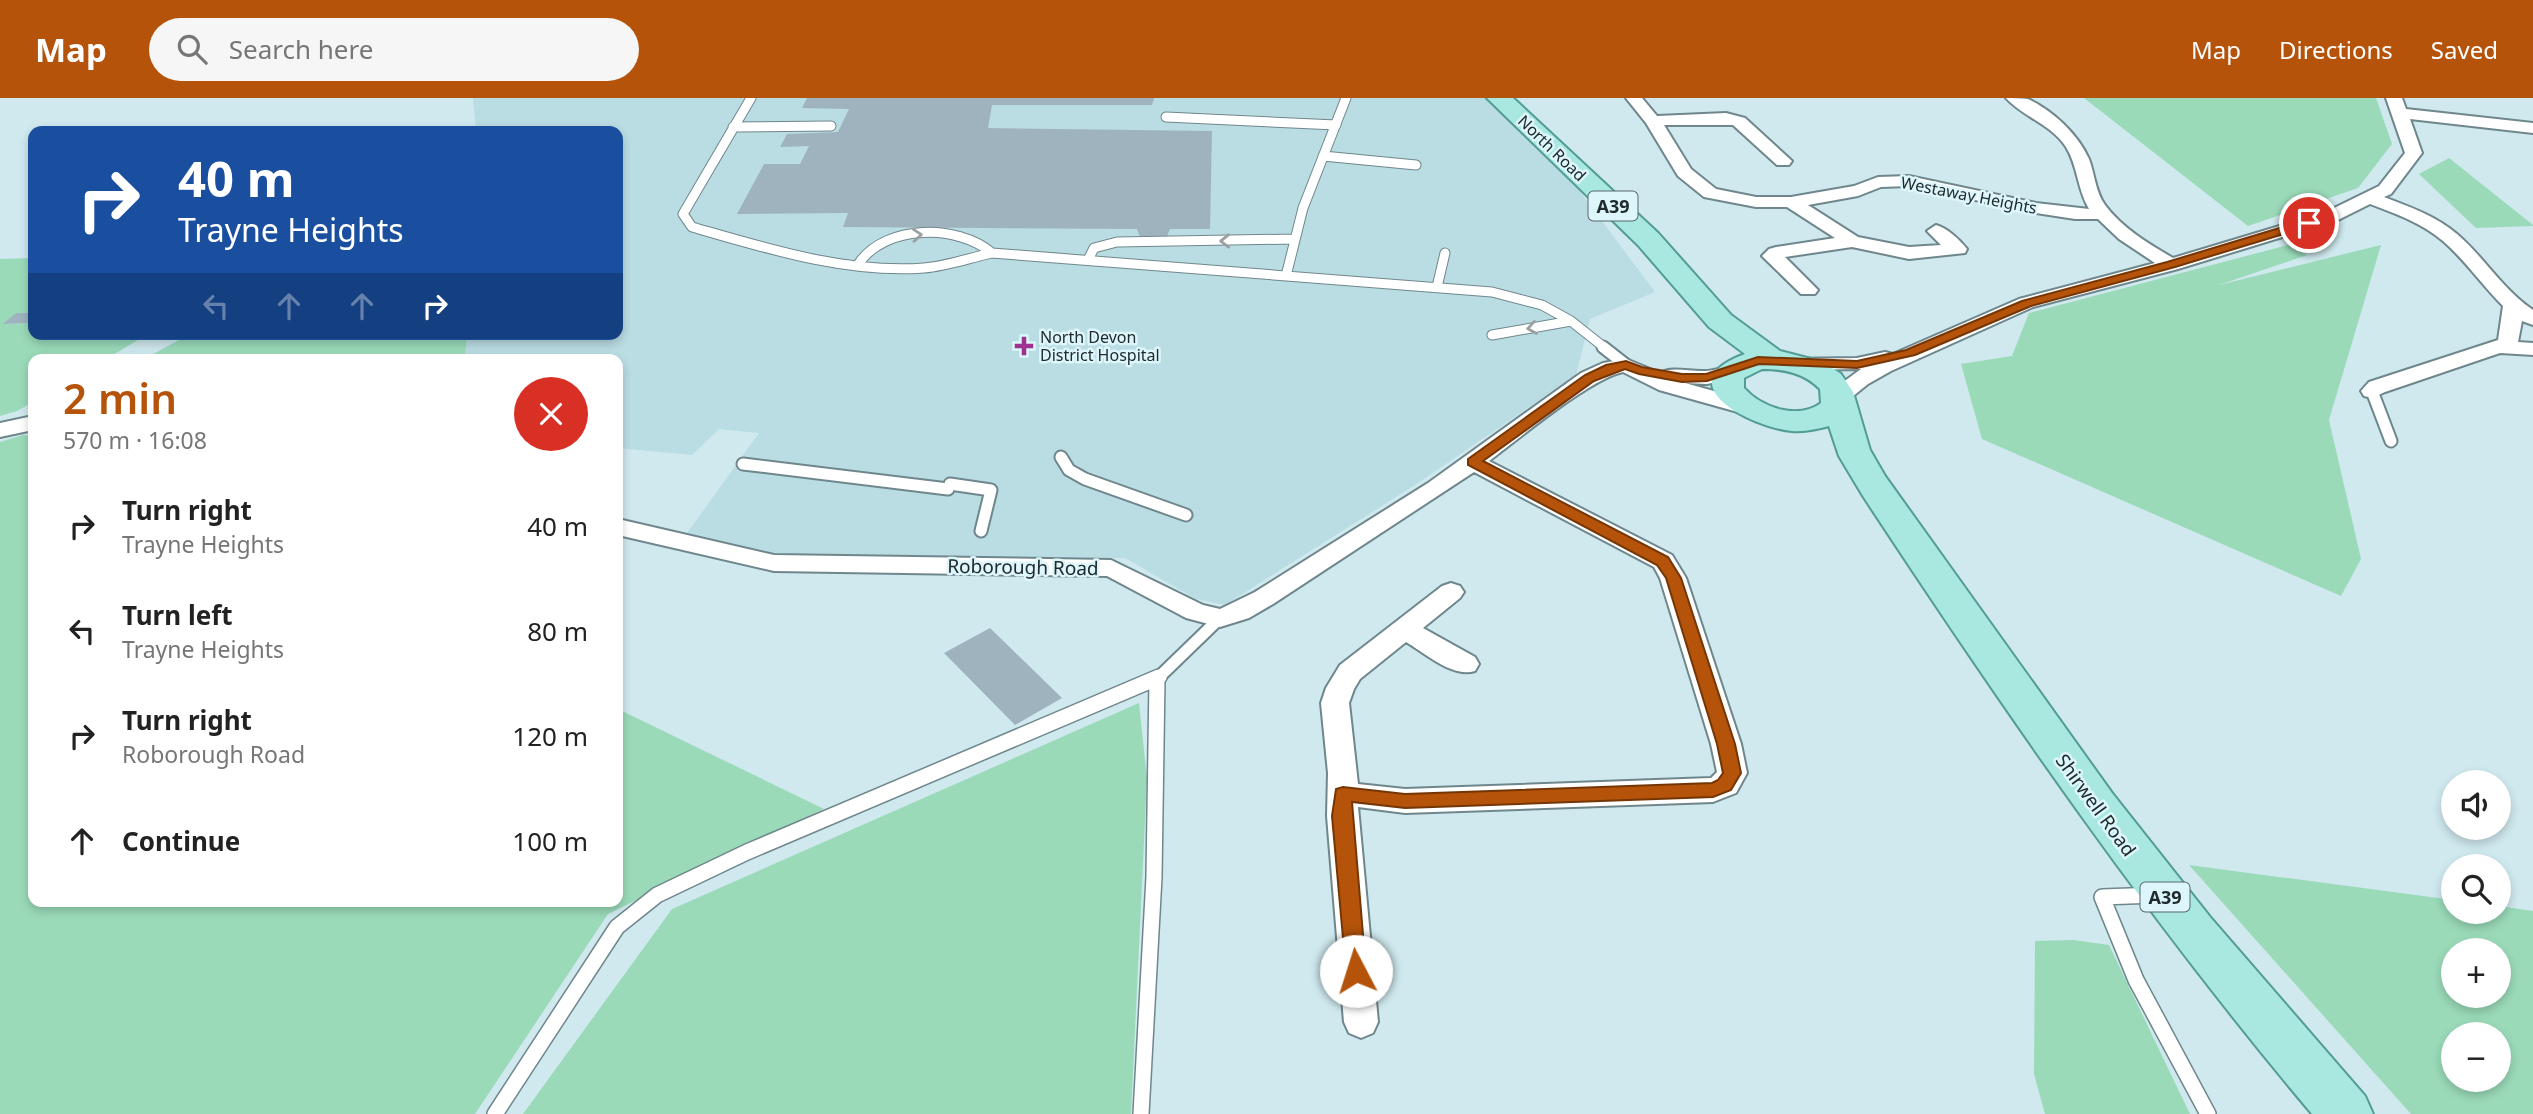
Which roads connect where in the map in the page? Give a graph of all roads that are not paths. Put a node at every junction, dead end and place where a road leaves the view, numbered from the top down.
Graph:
1 (751, 98) edge
2 (1346, 98) edge
3 (1499, 98) edge
4 (1634, 98) edge
5 (2014, 98) edge
6 (2397, 106) edge
7 (1166, 117) dead end
8 (1653, 121) junction
9 (1336, 125) junction
10 (831, 126) dead end
11 (733, 127) junction
12 (2533, 128) edge
13 (1323, 156) junction
14 (1783, 161) dead end
15 (1416, 165) dead end
16 (2370, 198) junction
17 (1791, 202) junction
18 (2104, 215) junction
19 (1936, 230) dead end
20 (1293, 239) junction
21 (1852, 241) junction
22 (992, 253) junction
23 (1445, 253) dead end
24 (1088, 260) junction
25 (859, 263) junction
26 (2171, 265) junction
27 (913, 268) junction
28 (1286, 276) junction
29 (906, 282) dead end
30 (1437, 287) junction
31 (1808, 290) dead end
32 (2512, 307) junction
33 (2533, 319) edge
34 (1572, 321) junction
35 (1720, 321) junction
36 (1492, 335) dead end
37 (2499, 347) junction
38 (2533, 349) edge
39 (1910, 353) junction
40 (1784, 362) junction
41 (1633, 368) junction
42 (1733, 370) junction
43 (2372, 391) joint
44 (1839, 398) junction
45 (1745, 407) junction
46 (1779, 419) junction
47 (28, 424) edge
48 (0, 430) edge
49 (2391, 441) dead end
50 (1061, 457) dead end
51 (1473, 462) junction
52 (743, 464) dead end
53 (1892, 514) junction
54 (1186, 515) dead end
55 (623, 528) edge
56 (981, 531) dead end
57 (1451, 592) dead end
58 (1220, 618) junction
59 (1404, 629) junction
60 (1465, 664) dead end
61 (1157, 679) junction
62 (1343, 794) junction
63 (2163, 894) junction
64 (1361, 1022) dead end
65 (495, 1114) edge
66 (1141, 1114) edge
67 (2208, 1114) edge
68 (2346, 1114) edge

1 - 11 lane
2 - 9 lane
3 - 35 main road, North Road / A39
4 - 8 street, Westaway Heights
5 - 18 street
6 - 12 street
6 - 16 street
7 - 9 lane
8 - 14 street
8 - 17 street, Westaway Heights
9 - 13 lane
10 - 11 lane
11 - 25 lane
13 - 15 lane
13 - 20 lane
16 - 26 street
16 - 32 street
17 - 18 street, Westaway Heights
17 - 21 street
18 - 26 street
19 - 21 street
20 -> 24 lane
20 - 28 lane
21 - 31 street
22 - 24 lane
25 -> 22 lane
22 - 27 lane
23 - 30 lane
24 - 28 lane
25 - 27 lane
26 - 39 street
27 - 29 lane
28 - 30 lane
30 - 34 lane
32 - 33 street
32 - 37 street
34 -> 36 lane
34 - 41 lane
35 - 40 main road, North Road / A39
35 - 42 main road, North Road / A39
37 - 38 street
37 - 43 street
39 - 40 street
39 - 44 street
40 - 42 main road
40 - 44 main road, North Road
41 - 42 street
41 - 45 street
41 - 51 street
42 - 45 main road, North Road
43 - 49 lane
44 - 46 main road
44 - 53 main road, Shirwell Road / A39
45 - 46 main road
46 - 53 main road, Shirwell Road / A39
47 - 48 street
50 - 54 lane
51 - 58 street
51 - 62 street
52 - 56 lane
53 - 63 main road, Shirwell Road / A39
55 - 58 street, Roborough Road
57 - 59 street
58 - 61 lane
59 - 60 street
59 - 62 street
61 - 65 lane
61 - 66 lane
62 - 64 street
63 - 67 lane
63 - 68 main road, Shirwell Road / A39

